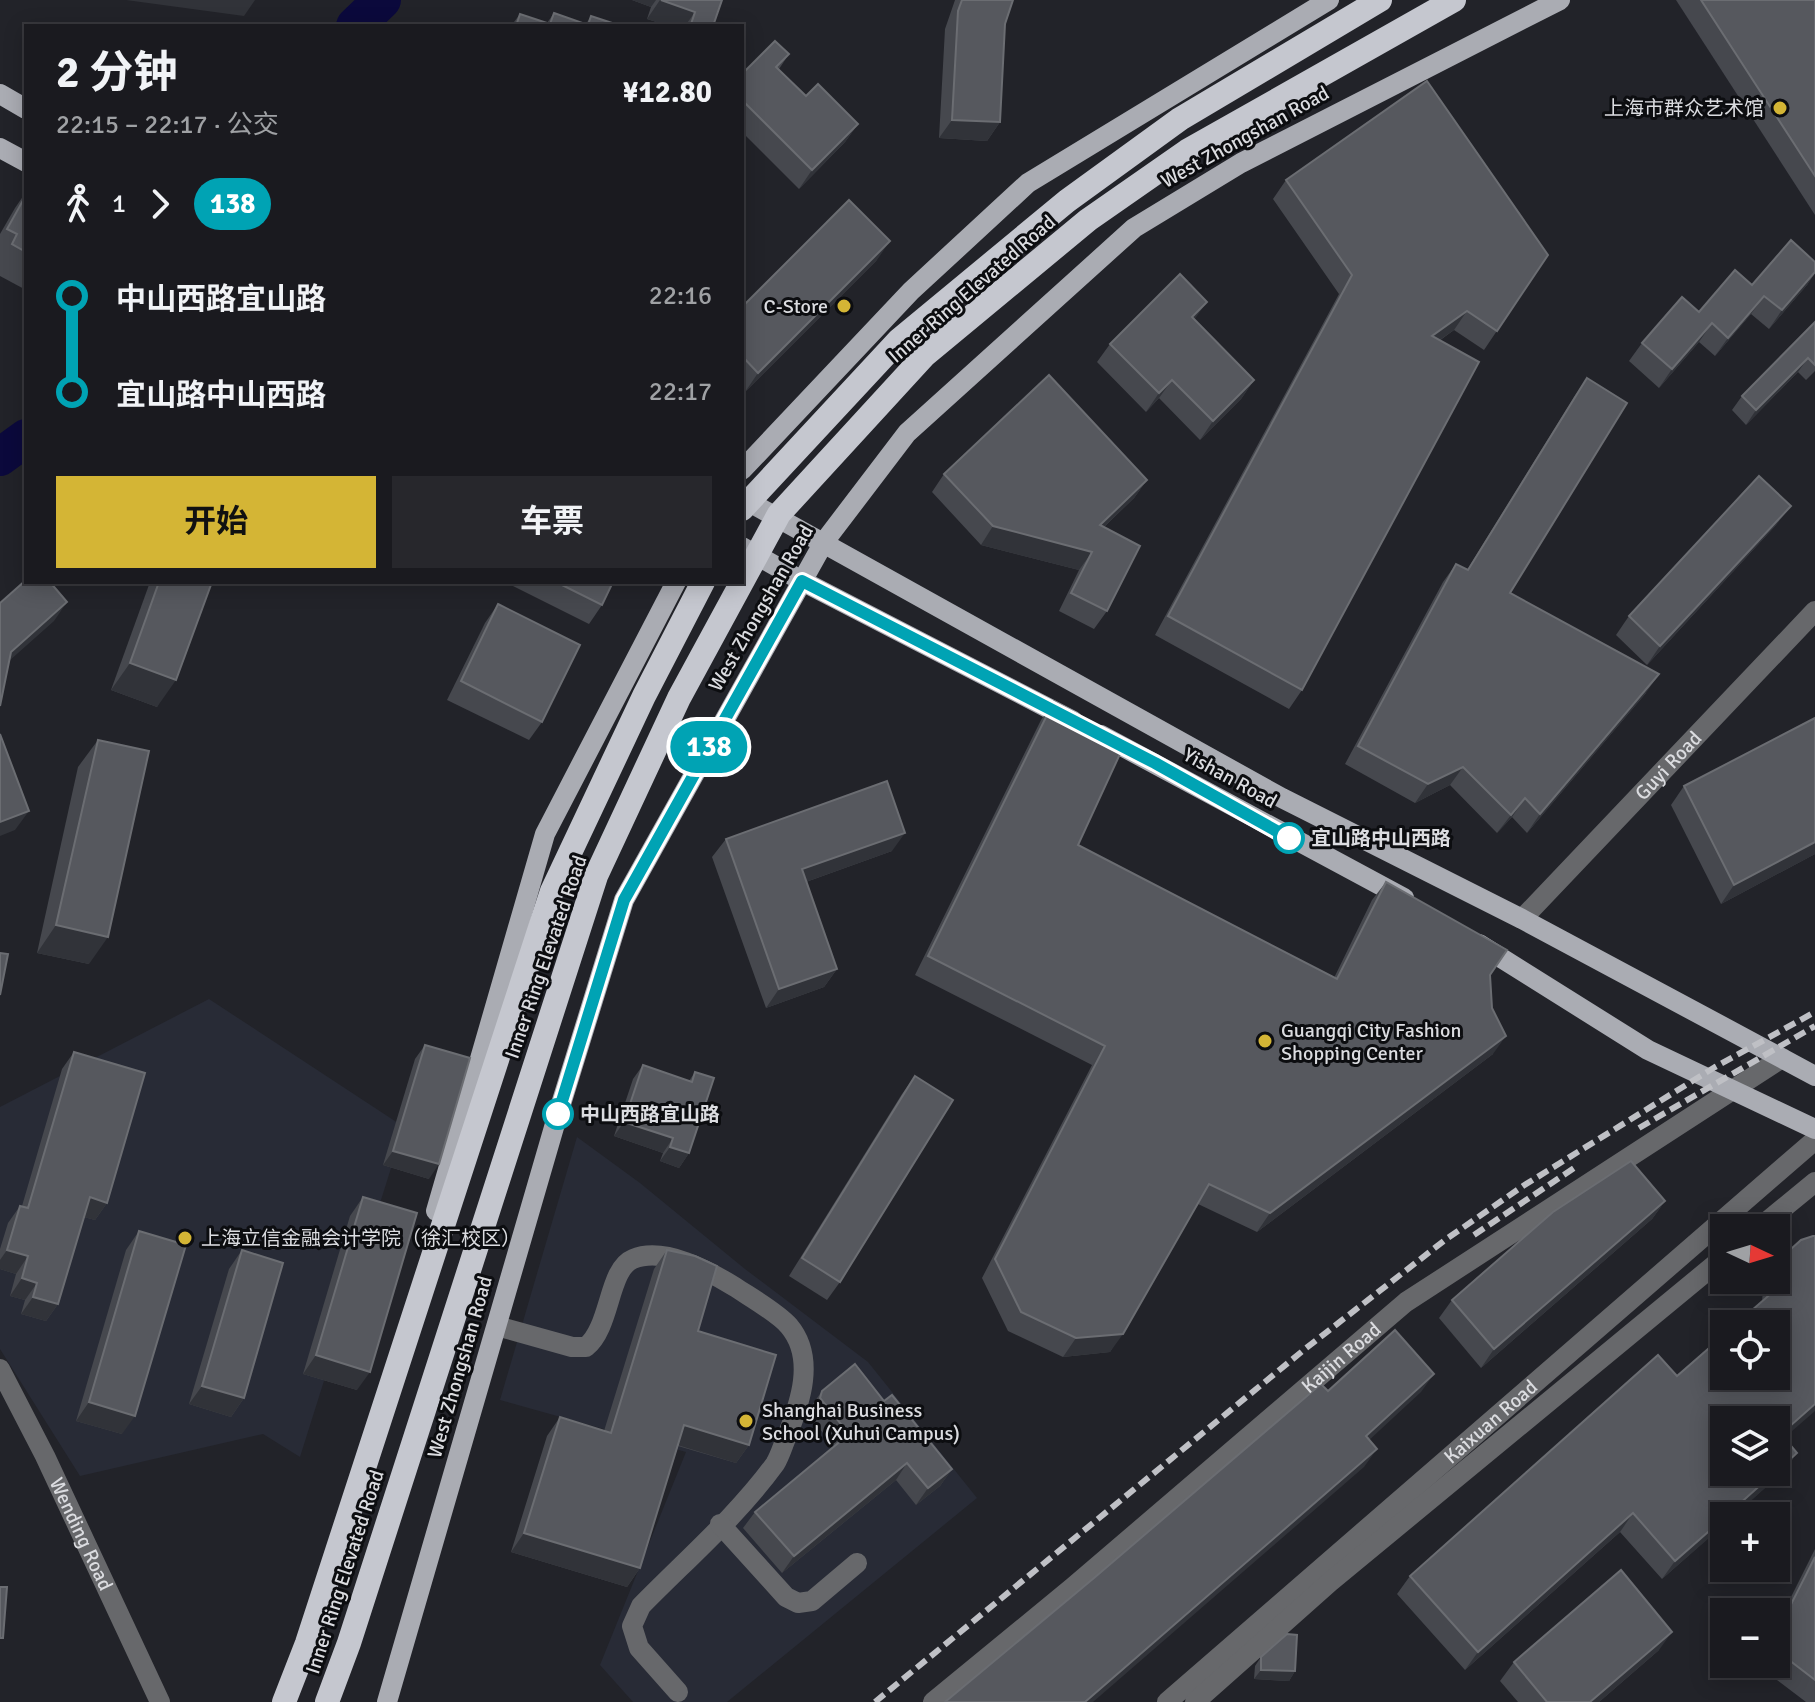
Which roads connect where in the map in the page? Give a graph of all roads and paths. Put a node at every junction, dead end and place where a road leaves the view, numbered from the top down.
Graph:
1 (1329, 0) edge
2 (1380, 0) edge
3 (1454, 0) edge
4 (1560, 0) edge
5 (0, 94) edge
6 (24, 108) edge
7 (0, 148) edge
8 (24, 161) edge
9 (744, 468) edge
10 (744, 499) edge
11 (744, 507) edge
12 (824, 542) junction
13 (744, 548) edge
14 (744, 578) edge
15 (802, 581) junction
16 (675, 584) edge
17 (702, 584) edge
18 (741, 584) edge
19 (1815, 611) edge
20 (1426, 910) edge
21 (1522, 919) junction
22 (1465, 934) edge
23 (1782, 1058) junction
24 (1815, 1076) edge
25 (1733, 1090) junction
26 (1815, 1129) edge
27 (1815, 1140) edge
28 (1815, 1182) edge
29 (1776, 1214) edge
30 (1710, 1269) edge
31 (497, 1326) junction
32 (0, 1369) edge
33 (720, 1524) junction
34 (857, 1563) dead end
35 (678, 1692) dead end
36 (160, 1702) edge
37 (284, 1702) edge
38 (294, 1702) edge
39 (327, 1702) edge
40 (387, 1702) edge
41 (933, 1702) edge
42 (1167, 1702) edge
43 (1195, 1702) edge

1 - 9 main road
2 - 11 highway, Inner Ring Elevated Road, bridge
3 - 14 highway, Inner Ring Elevated Road, bridge
4 - 12 main road, West Zhongshan Road
5 - 6 main road
7 - 8 main road
10 - 12 main road, Yishan Road
12 - 15 main road, West Zhongshan Road
12 - 21 main road, Yishan Road
13 - 15 main road, Yishan Road
15 - 20 main road, Yishan Road
15 - 31 main road, West Zhongshan Road
16 - 38 main road
17 - 37 highway, Inner Ring Elevated Road, bridge
18 - 39 highway, Inner Ring Elevated Road, bridge
19 - 21 street, Guyi Road
21 - 23 main road, Yishan Road
22 - 25 main road
23 - 24 main road, Yishan Road
23 - 25 street, Kaijin Road
25 - 26 main road
25 - 41 street, Kaijin Road
27 - 42 street, Kaixuan Road
28 - 29 street
30 - 43 street, Kaixuan Road
31 - 33 street
31 - 40 main road, West Zhongshan Road
32 - 36 street, Wending Road
33 - 34 street
33 - 35 street

